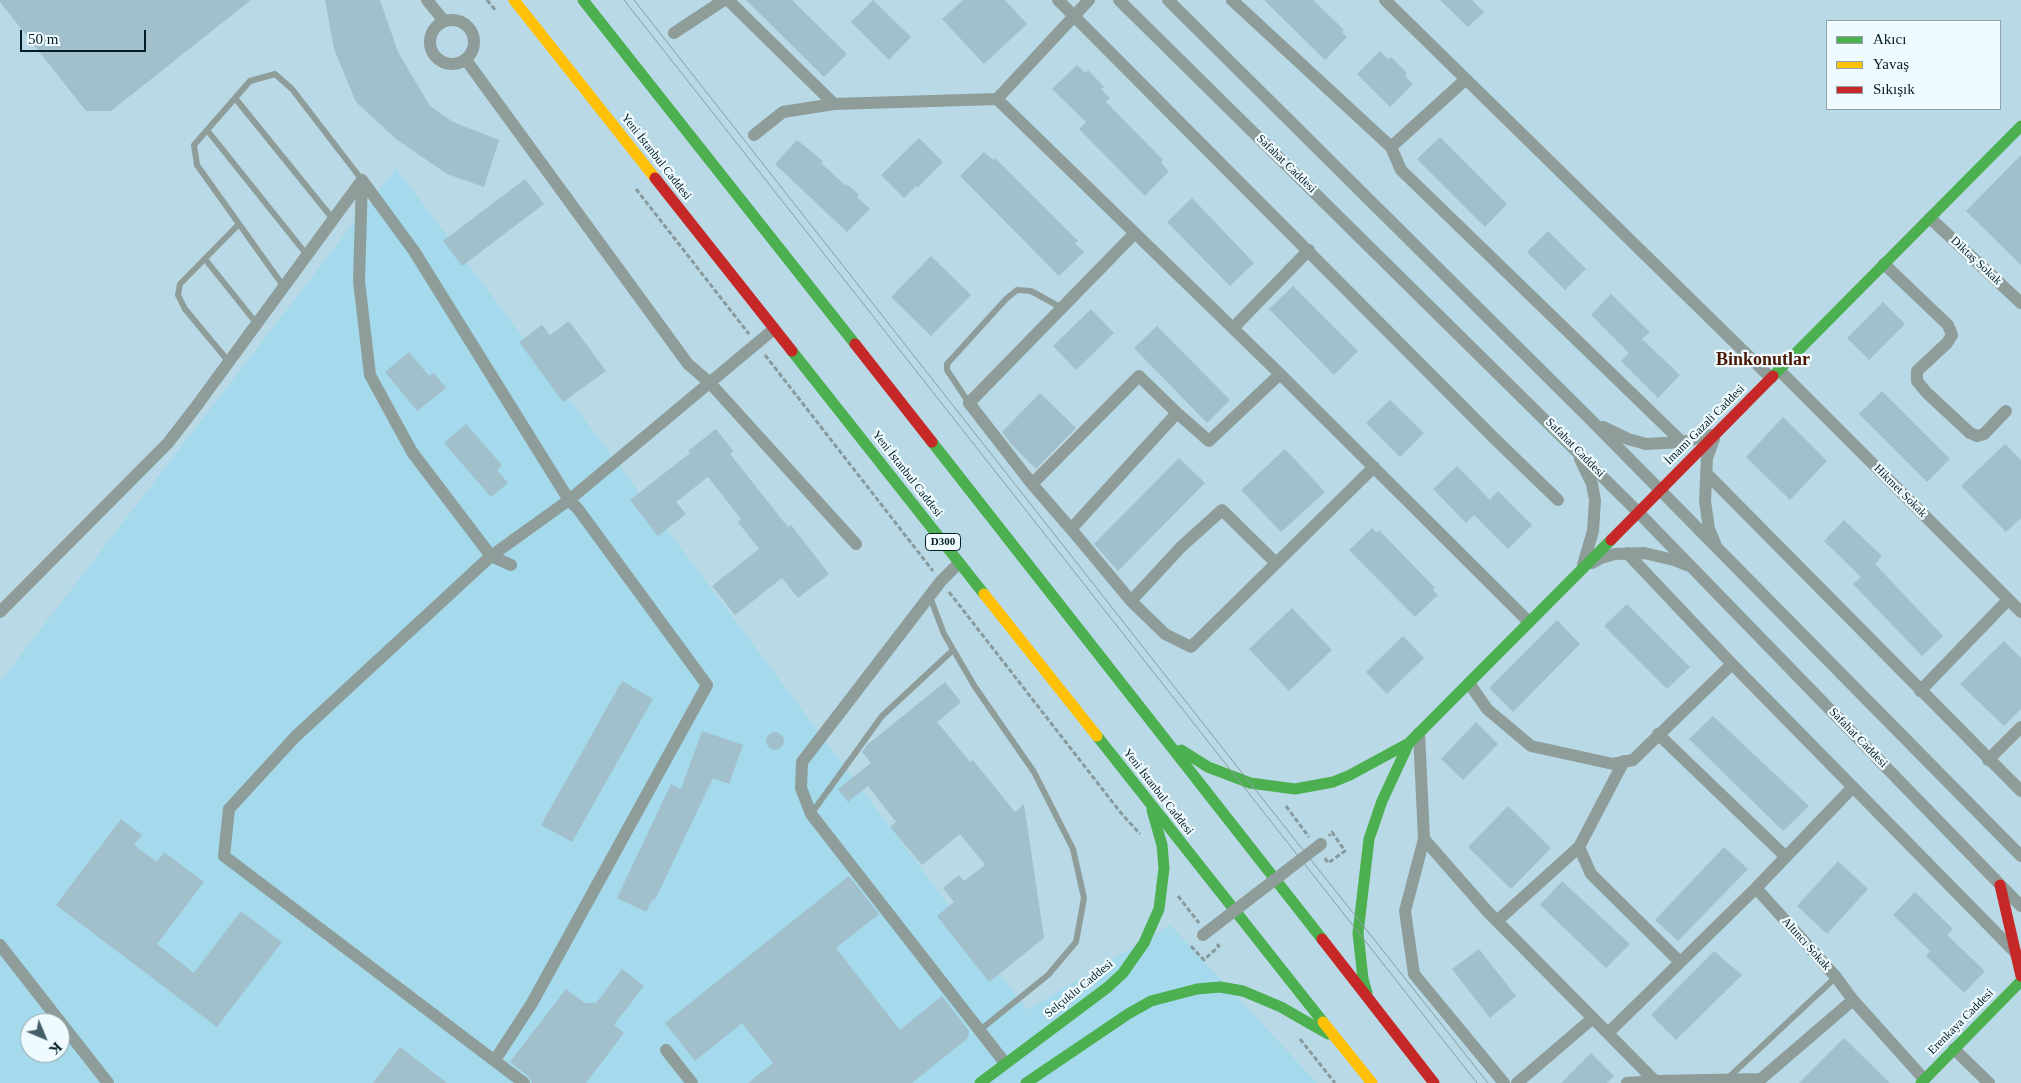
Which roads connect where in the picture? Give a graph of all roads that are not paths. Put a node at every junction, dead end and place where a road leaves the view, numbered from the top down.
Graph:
1 (427, 0) edge
2 (514, 0) edge
3 (583, 0) edge
4 (724, 0) edge
5 (728, 0) edge
6 (1058, 0) edge
7 (1089, 0) edge
8 (1119, 0) edge
9 (1168, 0) edge
10 (1232, 0) edge
11 (1385, 0) edge
12 (1074, 16) junction
13 (444, 21) junction
14 (674, 34) dead end
15 (466, 60) junction
16 (1466, 79) junction
17 (235, 98) junction
18 (997, 99) junction
19 (834, 104) junction
20 (2021, 126) edge
21 (208, 130) junction
22 (754, 136) dead end
23 (1391, 147) junction
24 (362, 180) junction
25 (1930, 218) junction
26 (333, 219) junction
27 (239, 224) junction
28 (1134, 234) junction
29 (1309, 250) junction
30 (307, 255) junction
31 (205, 259) junction
32 (1884, 264) junction
33 (284, 287) junction
34 (2021, 304) edge
35 (1062, 308) junction
36 (256, 324) junction
37 (1233, 328) junction
38 (774, 329) junction
39 (229, 362) junction
40 (1280, 374) junction
41 (1776, 374) junction
42 (710, 383) junction
43 (969, 403) junction
44 (2006, 412) dead end
45 (1177, 413) junction
46 (1589, 418) junction
47 (1716, 434) junction
48 (1682, 442) junction
49 (1570, 443) junction
50 (1374, 467) junction
51 (1706, 472) junction
52 (1032, 484) junction
53 (1660, 491) junction
54 (569, 500) junction
55 (1558, 500) dead end
56 (1638, 512) junction
57 (1071, 530) junction
58 (856, 544) dead end
59 (1717, 549) junction
60 (1627, 553) junction
61 (491, 556) junction
62 (959, 562) junction
63 (1276, 563) junction
64 (511, 565) dead end
65 (1582, 569) junction
66 (1694, 569) junction
67 (929, 596) junction
68 (1132, 601) junction
69 (2016, 605) edge
70 (0, 612) edge
71 (1530, 622) junction
72 (953, 650) junction
73 (1732, 664) junction
74 (1469, 683) junction
75 (1920, 691) junction
76 (2021, 728) edge
77 (1419, 733) junction
78 (1658, 734) junction
79 (1166, 739) junction
80 (1409, 743) junction
81 (1988, 760) junction
82 (1624, 761) junction
83 (1853, 787) junction
84 (2021, 791) edge
85 (1150, 804) junction
86 (811, 814) junction
87 (1424, 838) junction
88 (1319, 846) road end
89 (1580, 846) junction
90 (2021, 856) edge
91 (1786, 857) junction
92 (2000, 885) junction
93 (1756, 888) junction
94 (2021, 906) edge
95 (1498, 921) junction
96 (1205, 934) road end
97 (0, 945) edge
98 (2016, 953) junction
99 (1680, 962) junction
100 (2021, 976) edge
101 (1836, 978) junction
102 (2021, 981) edge
103 (1853, 1000) junction
104 (1371, 1004) junction
105 (1593, 1018) junction
106 (980, 1030) junction
107 (1608, 1033) junction
108 (1336, 1040) junction
109 (1954, 1049) junction
110 (666, 1050) dead end
111 (495, 1060) junction
112 (1013, 1073) edge
113 (1726, 1080) junction
114 (1655, 1081) junction
115 (1763, 1081) edge
116 (1922, 1081) edge
117 (108, 1083) edge
118 (524, 1083) edge
119 (692, 1083) edge
120 (980, 1083) edge
121 (1026, 1083) edge
122 (1372, 1083) edge
123 (1434, 1083) edge
124 (1504, 1083) edge
125 (1517, 1083) edge
126 (1627, 1083) edge
127 (1989, 1083) edge

1 - 13 street
2 - 38 main road, Yeni İstanbul Caddesi / D300
3 - 79 main road
4 - 14 street
5 - 19 street
6 - 12 street
7 - 12 street
8 - 49 street, Safahat Caddesi
9 - 46 street
10 - 23 street
11 - 16 street, Hikmet Sokak
12 - 18 street
12 - 29 street
13 - 15 street
13 - 15 street
15 - 42 street
16 - 23 street
16 - 41 street, Hikmet Sokak
17 - 21 lane
17 - 24 lane
17 - 26 lane
18 - 19 street
18 - 28 street
19 - 22 street
20 - 25 main road, İmamı Gazali Caddesi
21 - 27 lane
21 - 30 lane
23 - 48 street
24 - 26 street
24 - 54 street
24 - 61 street
25 - 32 main road, İmamı Gazali Caddesi
25 - 34 street, Diktaş Sokak
26 - 30 street
27 - 31 lane
27 - 33 lane
28 - 35 street
28 - 37 street
29 - 37 street
29 - 55 street
30 - 33 street
31 - 36 lane
31 - 39 lane
32 - 41 main road, İmamı Gazali Caddesi
32 - 44 street
33 - 36 street
35 - 43 street
35 - 43 lane
36 - 39 street
37 - 40 street
38 - 42 street
38 - 62 main road, Yeni İstanbul Caddesi / D300
39 - 70 street
40 - 45 street
40 - 50 street
41 - 47 main road, İmamı Gazali Caddesi
41 - 69 street, Hikmet Sokak
42 - 54 street
42 - 58 street
43 - 52 street
45 - 52 street
45 - 57 street
46 - 48 street
46 - 53 street
47 - 48 street
47 - 51 street
47 - 53 main road, İmamı Gazali Caddesi
49 - 56 street, Safahat Caddesi
49 - 65 street
50 - 63 street
50 - 71 street
51 - 59 street
51 - 75 street
52 - 57 street
53 - 56 main road, İmamı Gazali Caddesi
53 - 59 street
54 - 61 street
54 - 111 street
56 - 65 main road, İmamı Gazali Caddesi
56 - 66 street, Safahat Caddesi
57 - 68 street
59 - 90 street
60 - 65 street
60 - 66 street
60 - 73 street
61 - 64 street
61 - 111 street
62 - 67 street
62 - 85 main road, Yeni İstanbul Caddesi / D300
63 - 68 street
63 - 68 street
65 - 71 main road, İmamı Gazali Caddesi
66 - 92 street, Safahat Caddesi
67 - 72 lane
67 - 86 street
69 - 75 street
71 - 74 main road, İmamı Gazali Caddesi
72 - 86 lane
72 - 106 lane
73 - 78 street
73 - 83 street
74 - 77 main road, İmamı Gazali Caddesi
74 - 82 street
75 - 81 street
76 - 81 street
77 - 80 main road, İmamı Gazali Caddesi
77 - 87 street
78 - 82 street
78 - 91 street
79 - 80 main road
79 - 104 main road
80 - 104 main road
81 - 84 street
82 - 89 street
83 - 91 street
83 - 98 street
85 - 108 main road, Yeni İstanbul Caddesi / D300
85 - 112 main road, Selçuklu Caddesi
86 - 106 street
87 - 95 street
87 - 124 street
88 - 96 street, bridge
89 - 95 street
89 - 99 street
91 - 93 street
92 - 94 street, Safahat Caddesi
92 - 98 main road
93 - 99 street
93 - 101 street, Altıncı Sokak
95 - 105 street
97 - 117 street
98 - 100 main road
99 - 107 street
101 - 103 street, Altıncı Sokak
101 - 113 lane
102 - 109 main road, Erenkaya Caddesi
103 - 115 street
103 - 116 street, Altıncı Sokak
104 - 123 main road
105 - 107 street
105 - 125 street
106 - 112 street
107 - 114 street
108 - 121 main road
108 - 122 main road, Yeni İstanbul Caddesi / D300
109 - 116 main road, Erenkaya Caddesi
109 - 127 street
110 - 119 street
111 - 118 street
112 - 120 main road, Selçuklu Caddesi
113 - 114 street
113 - 115 street
114 - 126 street

